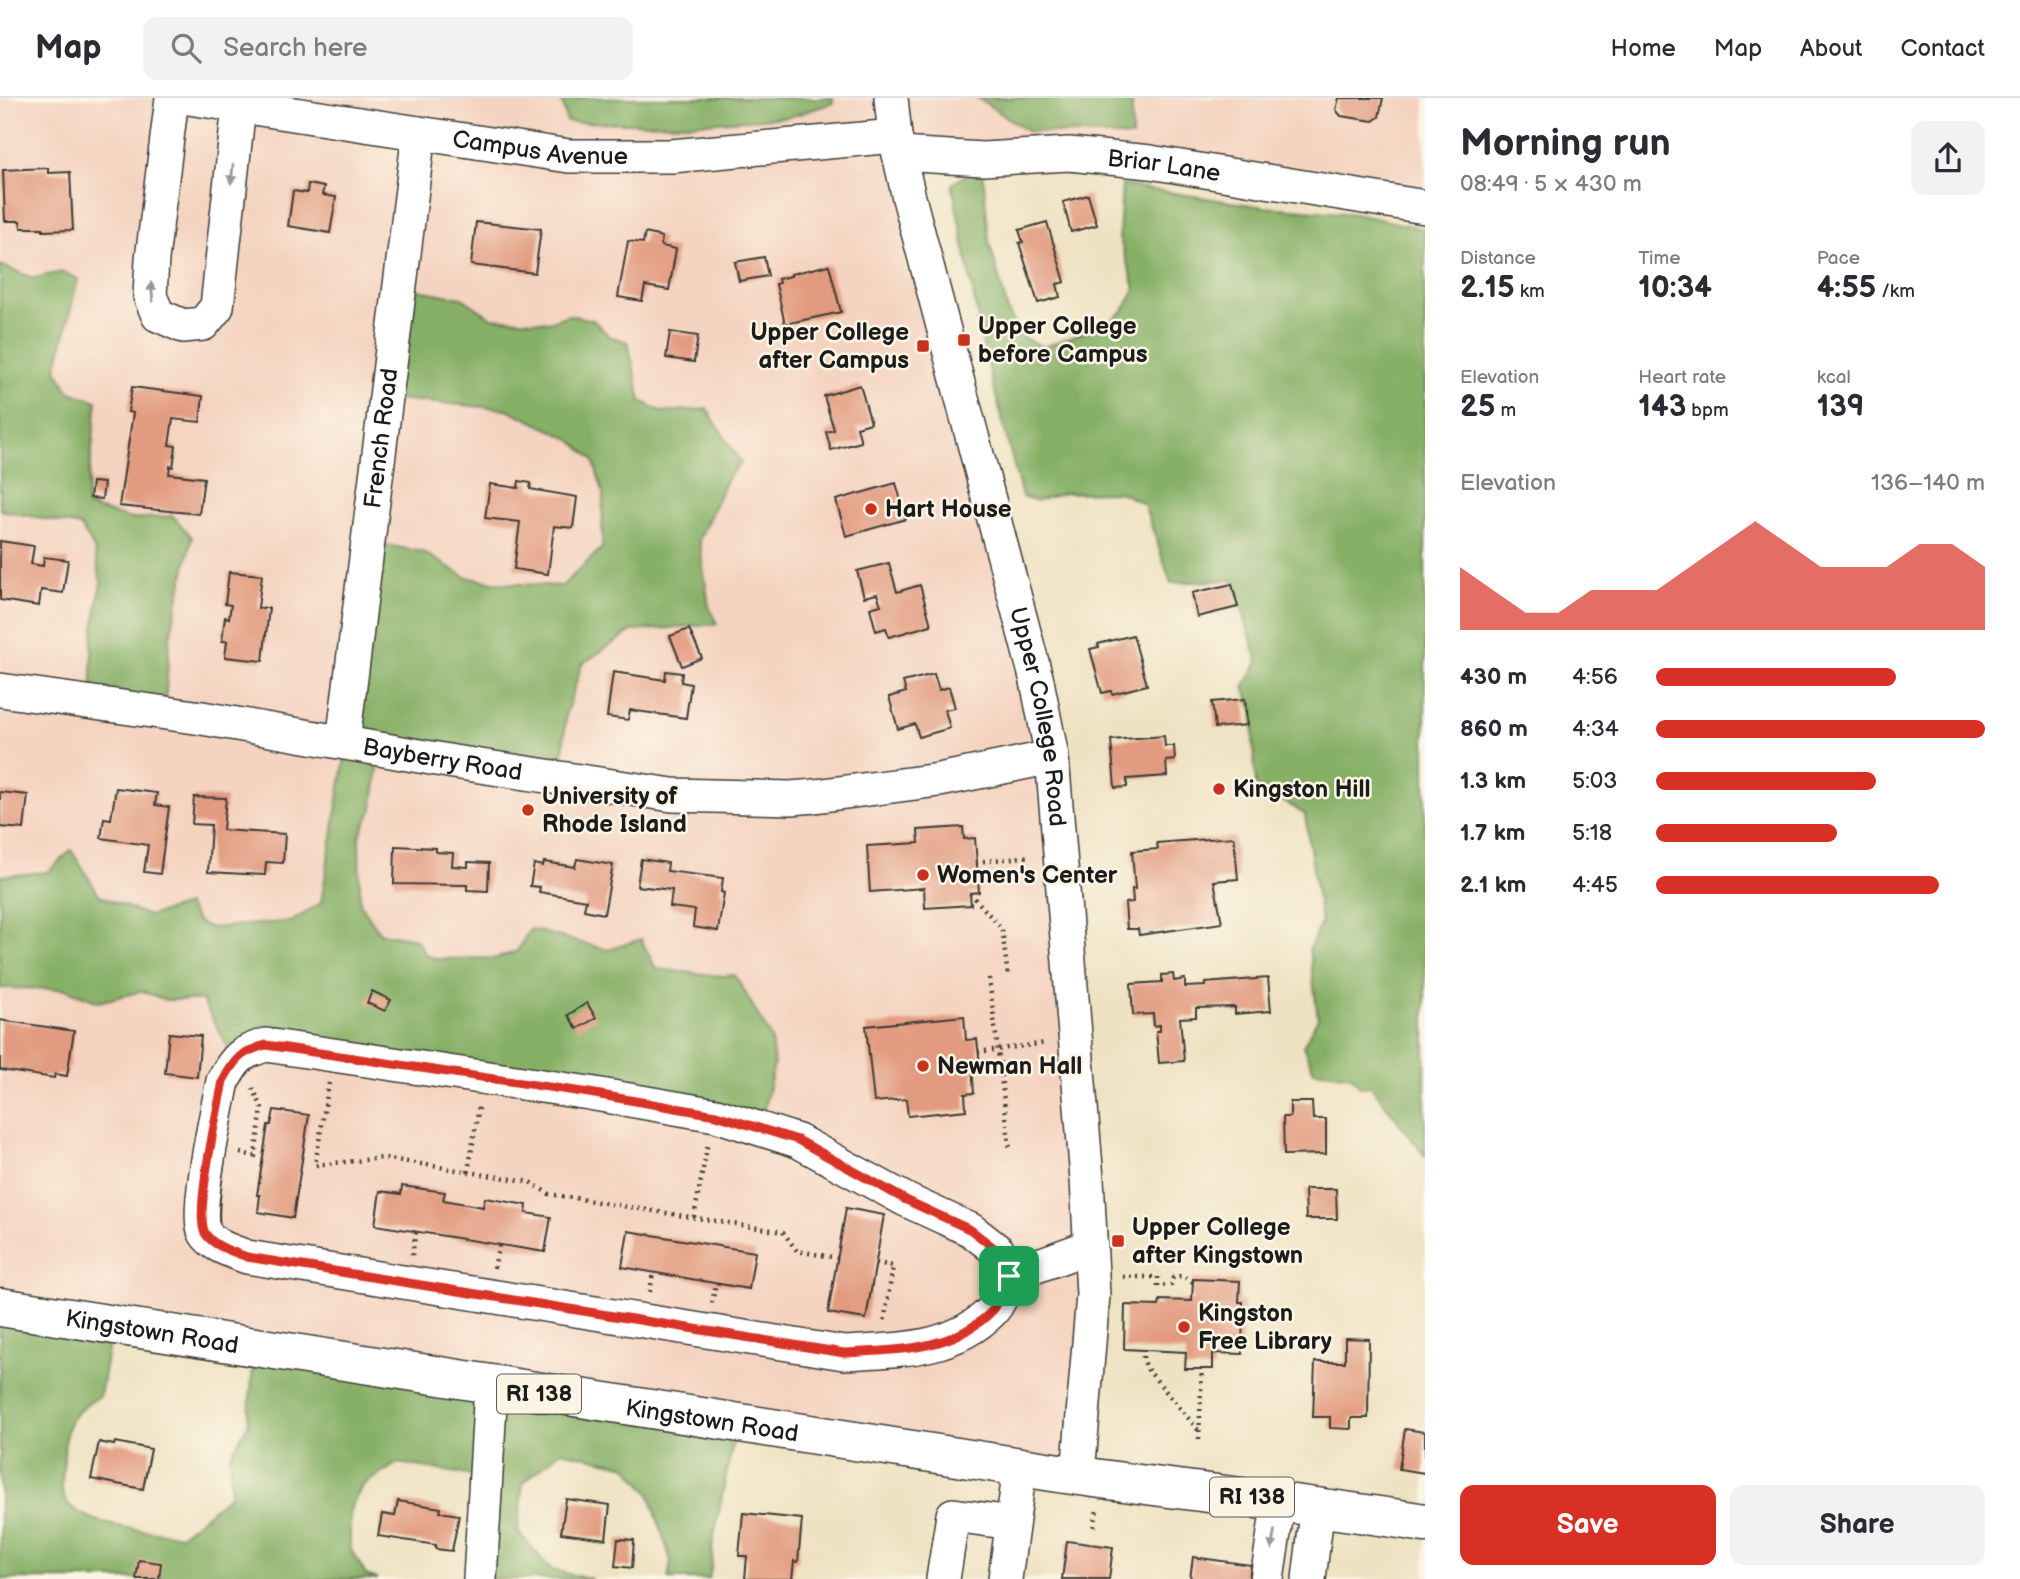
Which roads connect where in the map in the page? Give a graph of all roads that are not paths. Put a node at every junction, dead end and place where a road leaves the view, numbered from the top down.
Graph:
1 (172, 98) edge
2 (189, 98) edge
3 (891, 98) edge
4 (239, 106) junction
5 (419, 133) junction
6 (897, 145) junction
7 (1425, 207) edge
8 (0, 690) edge
9 (343, 743) junction
10 (1052, 757) junction
11 (1091, 1246) junction
12 (1009, 1276) junction
13 (0, 1307) edge
14 (491, 1387) junction
15 (1020, 1466) junction
16 (1078, 1475) junction
17 (1279, 1500) junction
18 (1318, 1506) junction
19 (1425, 1522) edge
20 (1012, 1523) junction
21 (480, 1579) edge
22 (943, 1579) edge
23 (1005, 1579) edge
24 (1267, 1579) edge
25 (1309, 1579) edge

4 -> 1 street
2 - 4 street, Campus Avenue
3 - 6 street, Upper College Road
4 - 5 street, Campus Avenue
5 - 6 street, Campus Avenue
5 - 9 street, French Road
6 - 7 street, Briar Lane
6 - 10 street, Upper College Road
8 - 9 street, Bayberry Road
9 - 10 street, Bayberry Road
10 - 11 street, Upper College Road
11 - 12 street
11 - 16 street, Upper College Road
12 - 12 street
13 - 14 main road, Kingstown Road / RI 138
14 - 15 main road, Kingstown Road / RI 138
14 - 21 street
15 - 16 main road, Kingstown Road / RI 138
15 - 20 street
16 - 17 main road, Kingstown Road / RI 138
17 - 18 main road, Kingstown Road / RI 138
17 -> 24 street
18 - 19 main road, Kingstown Road / RI 138
18 - 25 street
20 - 22 street
20 - 23 street

